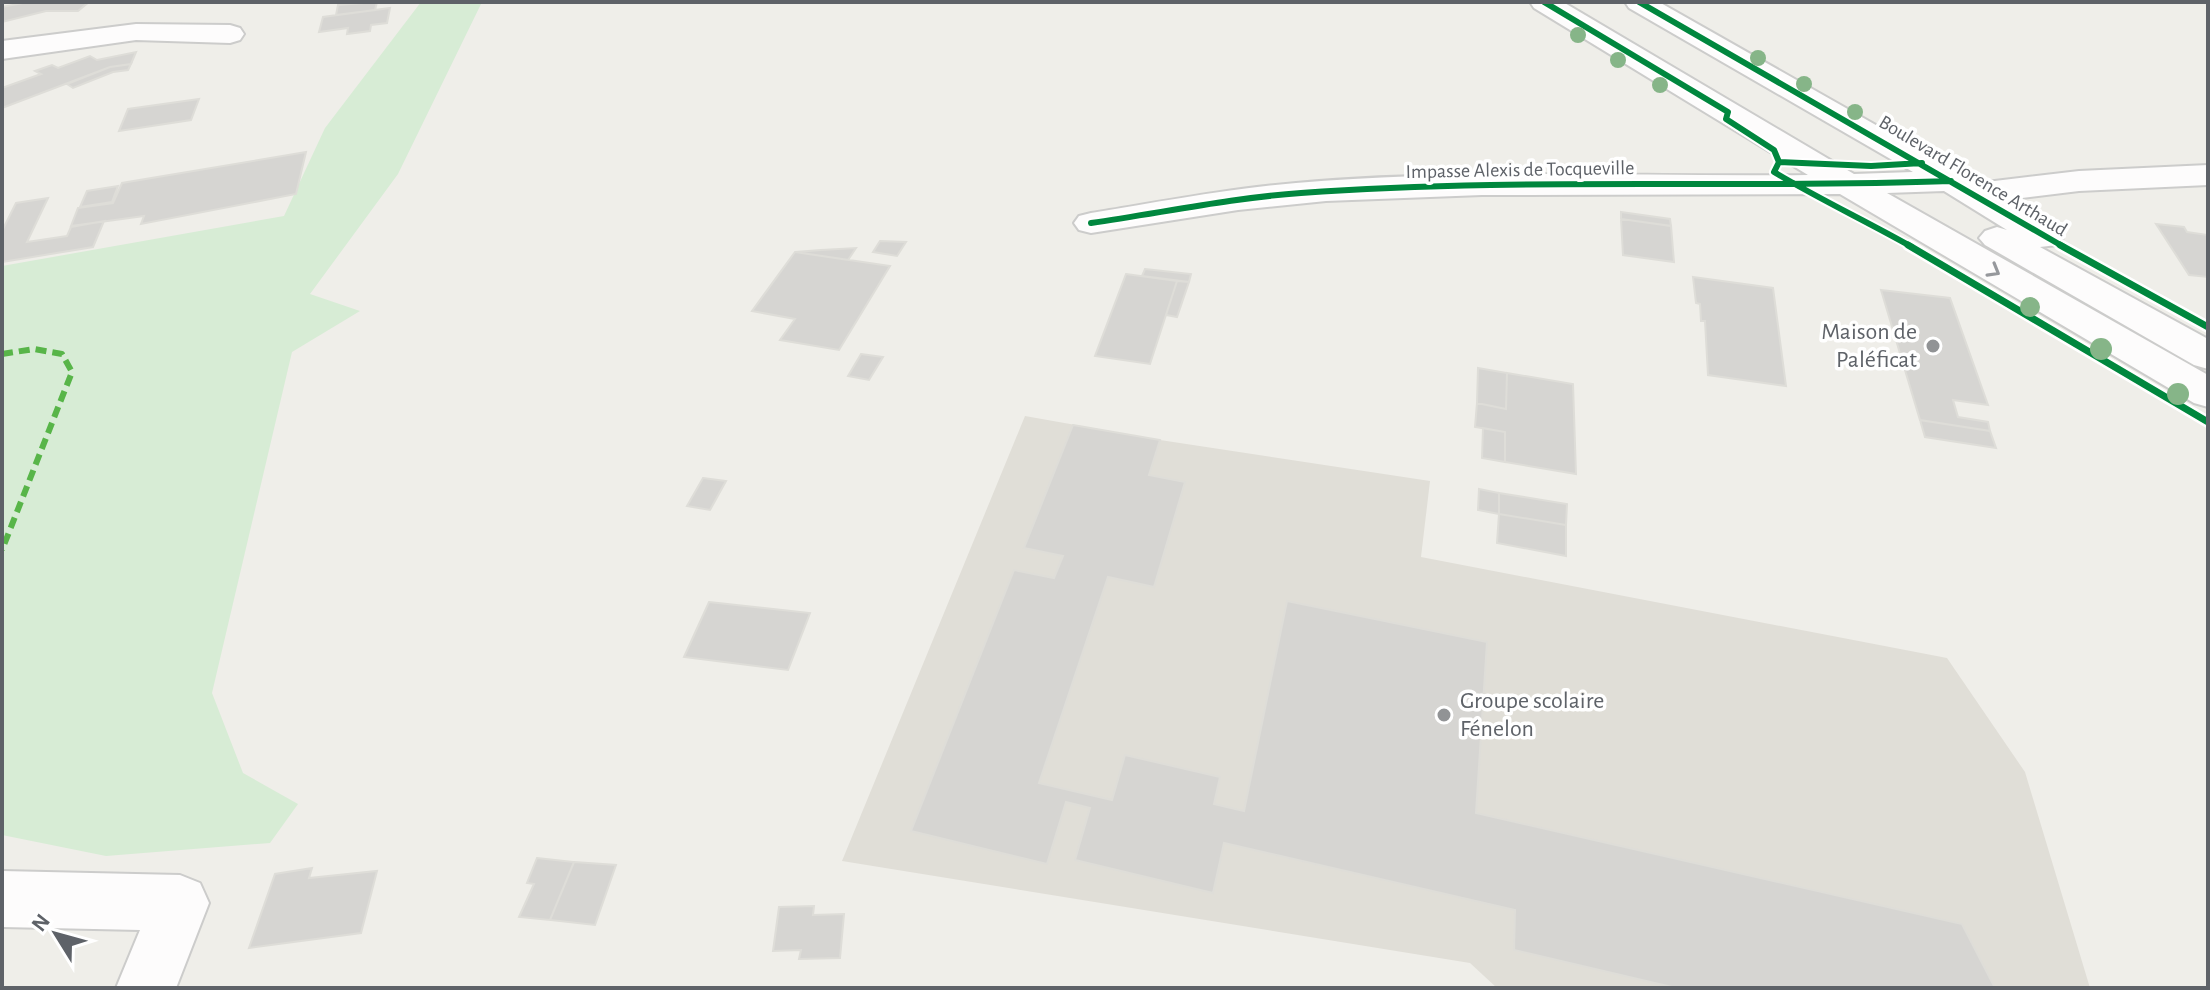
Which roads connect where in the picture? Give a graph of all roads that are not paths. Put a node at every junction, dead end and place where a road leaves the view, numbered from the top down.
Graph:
1 (1544, 2) edge
2 (1591, 2) edge
3 (1639, 2) edge
4 (230, 34) dead end
5 (2, 50) edge
6 (2208, 175) edge
7 (1847, 184) junction
8 (1895, 196) junction
9 (1962, 196) junction
10 (1091, 223) dead end
11 (2208, 327) edge
12 (2208, 356) edge
13 (2208, 393) edge
14 (2, 899) edge
15 (146, 988) edge

1 - 7 street, Boulevard Florence Arthaud
2 - 8 street, Boulevard Florence Arthaud
3 - 9 street, Boulevard Florence Arthaud
4 - 5 street
6 - 9 street
7 - 8 street, Boulevard Florence Arthaud
7 - 10 street, Impasse Alexis de Tocqueville
8 - 9 street
8 -> 13 street, Boulevard Florence Arthaud
9 - 11 street, Boulevard Florence Arthaud
9 - 12 street, Boulevard Florence Arthaud
14 - 15 street

